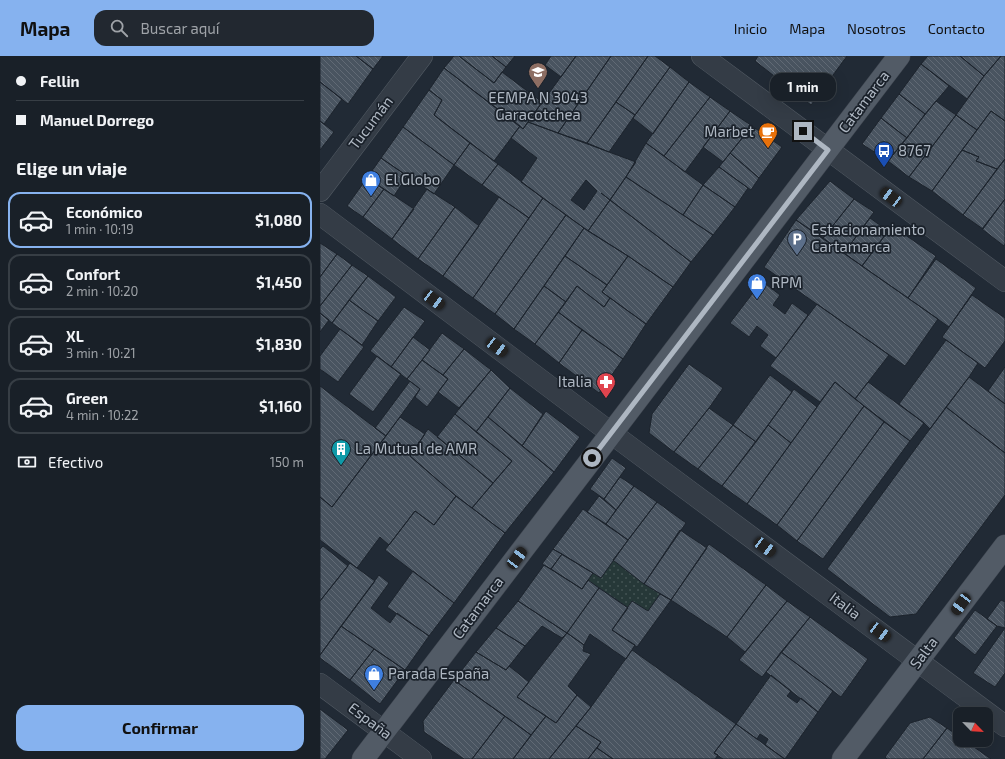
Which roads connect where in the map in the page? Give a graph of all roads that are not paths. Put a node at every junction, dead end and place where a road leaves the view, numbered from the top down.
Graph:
1 (422, 56) edge
2 (702, 56) edge
3 (899, 56) edge
4 (828, 150) junction
5 (320, 191) edge
6 (320, 214) edge
7 (1005, 281) edge
8 (612, 433) junction
9 (1005, 546) edge
10 (918, 660) junction
11 (320, 684) edge
12 (1005, 726) edge
13 (384, 732) junction
14 (363, 759) edge
15 (421, 759) edge
16 (843, 759) edge

1 - 5 street, Tucumán
2 - 4 street
3 - 4 main road, Catamarca
4 - 7 street
4 - 8 main road, Catamarca
6 - 8 street, Italia
8 - 10 street, Italia
8 - 13 main road, Catamarca
9 - 10 main road, Salta
10 - 12 street, Italia
10 - 16 main road, Salta
11 - 13 street, España
13 - 14 main road, Catamarca
13 - 15 street, España

